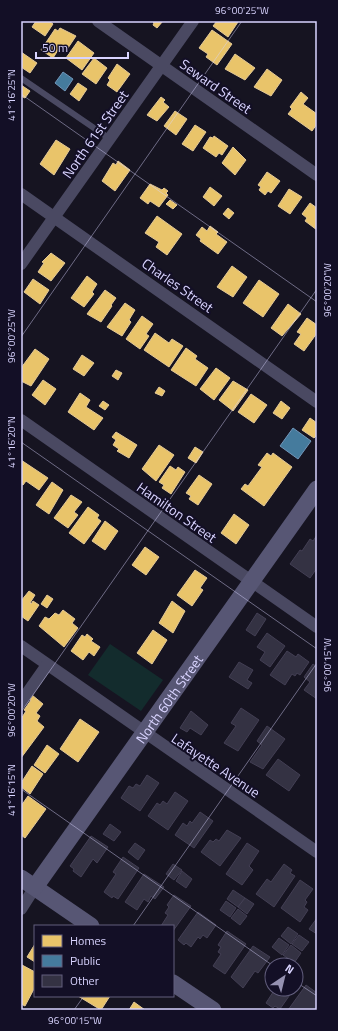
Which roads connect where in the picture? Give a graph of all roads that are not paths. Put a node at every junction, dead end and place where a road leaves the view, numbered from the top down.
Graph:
1 (98, 21) edge
2 (193, 21) edge
3 (161, 65) junction
4 (21, 78) edge
5 (110, 139) junction
6 (317, 175) edge
7 (21, 194) edge
8 (54, 217) junction
9 (21, 264) edge
10 (317, 402) edge
11 (21, 420) edge
12 (317, 489) edge
13 (251, 582) junction
14 (317, 627) edge
15 (21, 646) edge
16 (47, 665) junction
17 (21, 702) edge
18 (144, 733) junction
19 (317, 852) edge
20 (21, 878) edge
21 (35, 887) junction
22 (21, 909) edge
23 (90, 925) edge
24 (174, 983) edge
25 (213, 1010) edge

1 - 3 street, Seward Street
2 - 3 street, North 61st Street
3 - 5 street, North 61st Street
3 - 6 street, Seward Street
4 - 5 lane
5 - 8 street, North 61st Street
7 - 8 street, Charles Street
8 - 9 street, North 61st Street
8 - 10 street, Charles Street
11 - 13 street, Hamilton Street
12 - 13 street, North 60th Street
13 - 14 street, Hamilton Street
13 - 18 street, North 60th Street
15 - 16 street, Lafayette Avenue
16 - 17 street
16 - 18 street, Lafayette Avenue
18 - 19 street, Lafayette Avenue
18 - 21 street, North 60th Street
20 - 21 street
21 - 22 street, North 60th Street
21 - 23 street
24 - 25 street

